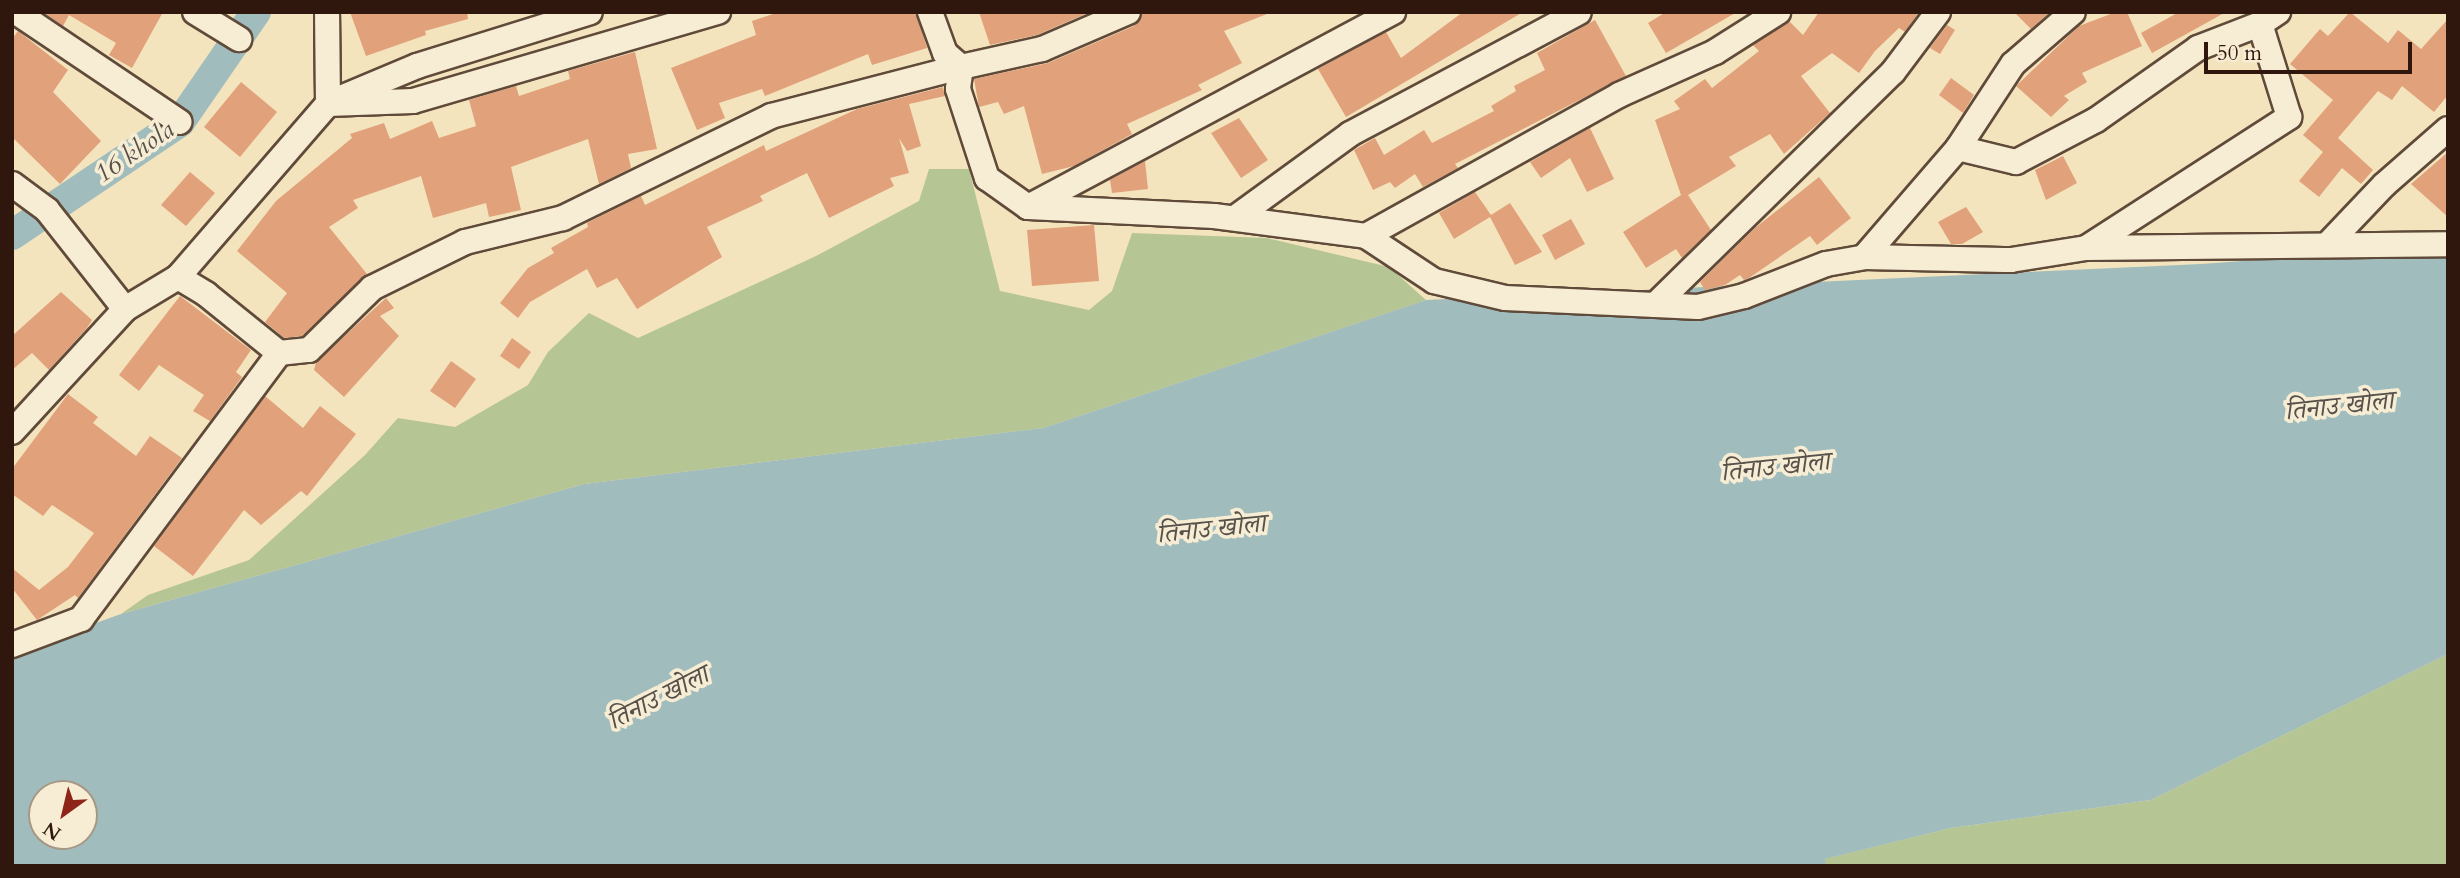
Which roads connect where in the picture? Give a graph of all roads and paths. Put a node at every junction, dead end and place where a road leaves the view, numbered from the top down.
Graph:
1 (16, 12) edge
2 (195, 12) edge
3 (327, 12) edge
4 (590, 12) edge
5 (718, 12) edge
6 (930, 12) edge
7 (1128, 12) edge
8 (1393, 12) edge
9 (1579, 12) edge
10 (1778, 12) edge
11 (1938, 12) edge
12 (2073, 12) edge
13 (2269, 18) edge
14 (239, 39) dead end
15 (961, 66) junction
16 (328, 104) junction
17 (180, 122) dead end
18 (2448, 129) edge
19 (1958, 148) junction
20 (12, 184) edge
21 (1028, 207) junction
22 (1235, 218) junction
23 (1366, 236) junction
24 (2328, 244) junction
25 (2448, 244) edge
26 (2085, 248) junction
27 (1864, 257) junction
28 (178, 277) junction
29 (1655, 305) junction
30 (125, 309) junction
31 (279, 353) junction
32 (12, 432) edge
33 (12, 645) edge

1 - 17 street
2 - 14 street
3 - 16 street
4 - 16 street
5 - 16 street
6 - 15 street
7 - 15 street
8 - 21 street
9 - 22 street
10 - 23 street
11 - 29 street
12 - 19 street
13 - 19 street
13 - 26 street
15 - 21 street
15 - 31 street
16 - 28 street
18 - 24 street
19 - 27 street
20 - 30 street
21 - 22 street
22 - 23 street
23 - 29 street
24 - 25 street
24 - 26 street
26 - 27 street
27 - 29 street
28 - 30 street
28 - 31 street
30 - 32 street
31 - 33 street

